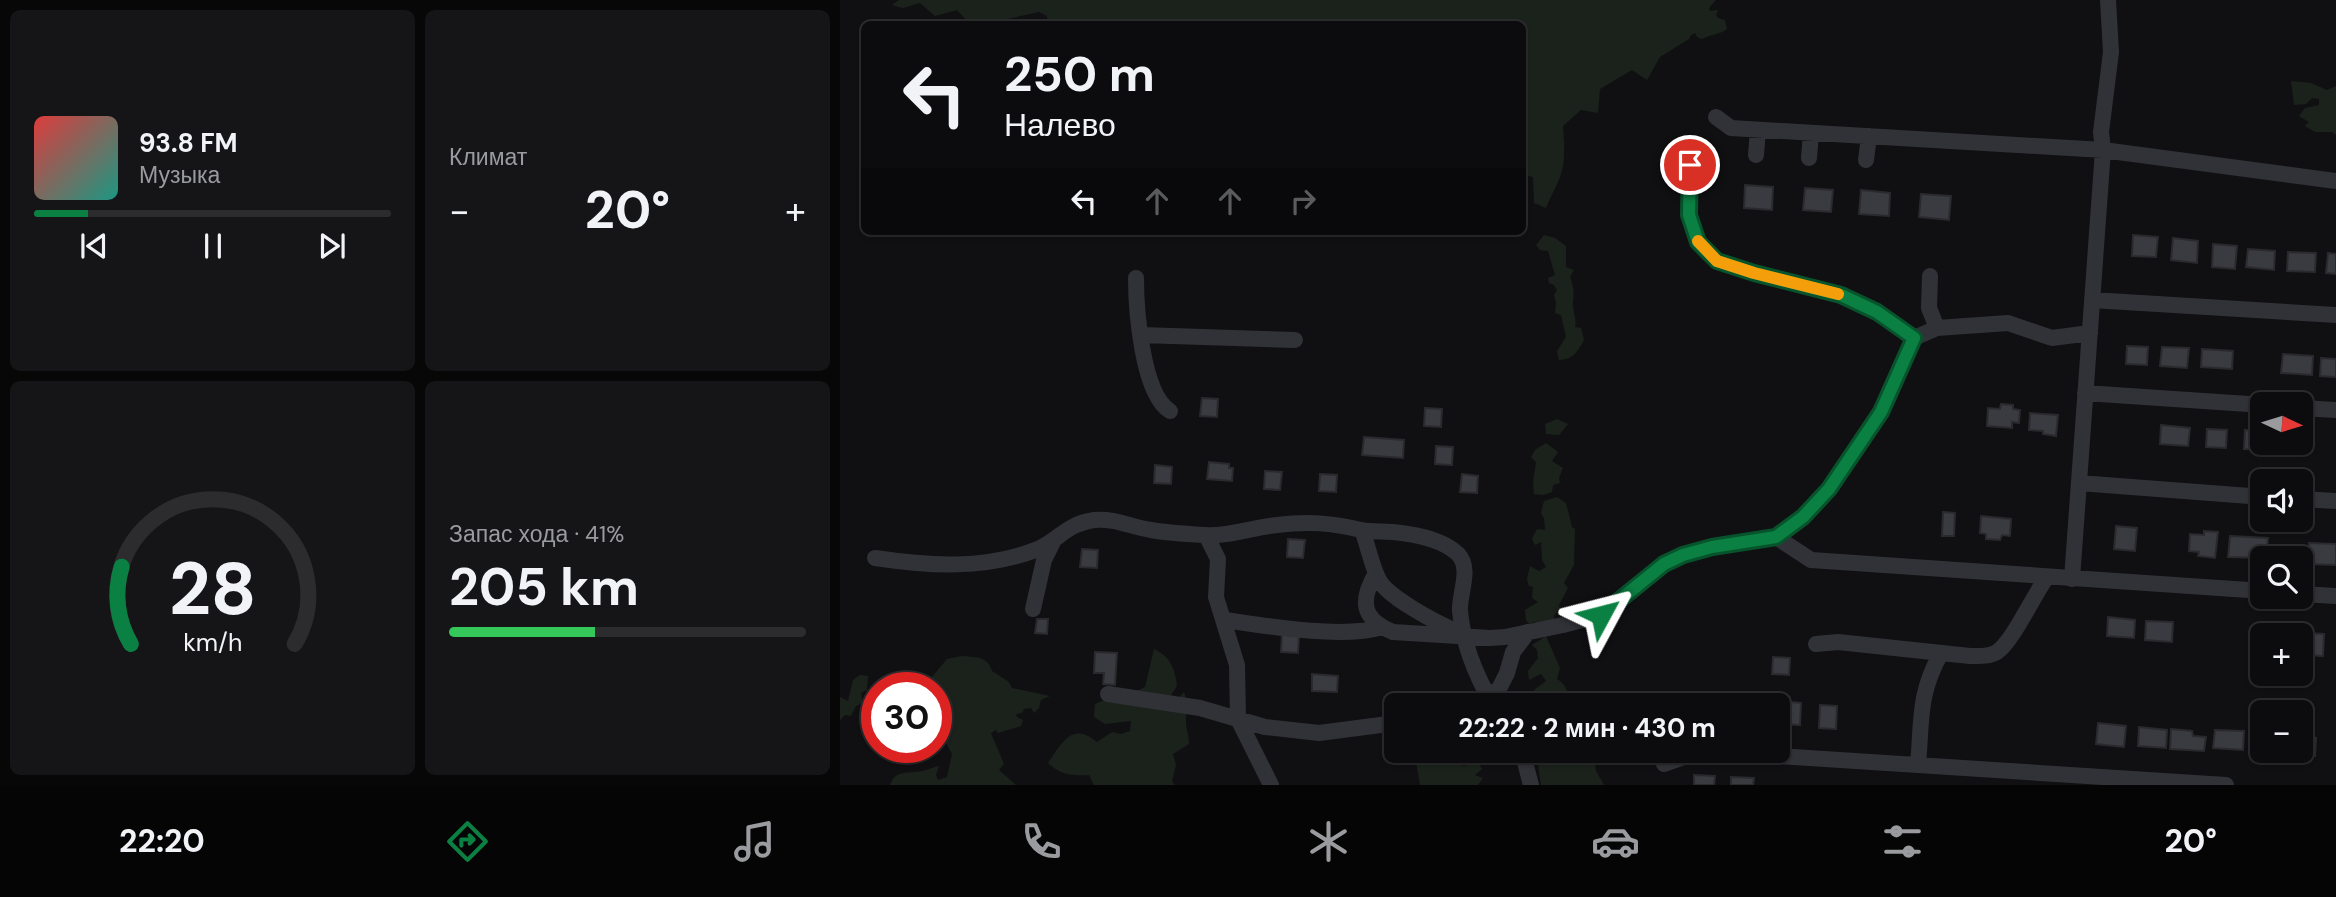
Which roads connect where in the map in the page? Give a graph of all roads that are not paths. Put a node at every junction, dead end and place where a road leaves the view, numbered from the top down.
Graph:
1 (2108, 0) edge
2 (1716, 117) dead end
3 (1758, 130) junction
4 (1811, 133) junction
5 (1869, 136) junction
6 (1690, 150) dead end
7 (2103, 150) junction
8 (1756, 155) dead end
9 (1809, 158) dead end
10 (1867, 160) dead end
11 (2336, 181) edge
12 (1930, 276) dead end
13 (1136, 278) dead end
14 (2092, 299) junction
15 (2336, 315) edge
16 (1937, 328) junction
17 (2090, 333) junction
18 (1141, 335) junction
19 (1914, 338) junction
20 (1294, 340) dead end
21 (2085, 393) junction
22 (2250, 404) edge
23 (2314, 409) edge
24 (2336, 410) edge
25 (1170, 411) dead end
26 (2079, 484) junction
27 (2250, 496) edge
28 (2313, 500) edge
29 (2336, 501) edge
30 (1363, 530) junction
31 (1206, 536) junction
32 (1055, 537) junction
33 (1776, 537) junction
34 (875, 558) dead end
35 (1376, 573) junction
36 (2047, 577) junction
37 (2072, 579) junction
38 (2250, 591) edge
39 (2313, 595) edge
40 (2336, 596) edge
41 (1033, 608) dead end
42 (1225, 620) junction
43 (1382, 628) junction
44 (1528, 632) junction
45 (1464, 635) junction
46 (1816, 644) dead end
47 (1941, 653) junction
48 (1486, 693) edge
49 (1497, 693) edge
50 (1108, 694) dead end
51 (1238, 719) junction
52 (1384, 725) edge
53 (1525, 763) edge
54 (1664, 764) dead end
55 (1918, 765) junction
56 (2034, 779) edge
57 (1271, 785) edge
58 (1531, 785) edge
59 (2226, 785) edge

1 - 7 street
2 - 3 street
3 - 4 street
3 - 8 street
4 - 5 street
4 - 9 street
5 - 7 street
5 - 10 street
6 - 19 street
7 - 11 street
7 - 14 street
12 - 16 street
13 - 18 street
14 - 15 street
14 - 17 street
16 - 17 street
16 - 19 street
17 - 21 street
18 - 20 street
18 - 25 street
19 - 33 street
21 - 22 street
21 - 26 street
23 - 24 street
26 - 27 street
26 - 37 street
28 - 29 street
30 - 31 street
30 - 35 street
30 - 45 street
31 - 32 street
31 - 42 street
32 - 34 street
32 - 41 street
33 - 36 street
33 - 44 street
35 - 43 street
35 - 45 street
36 - 37 street
36 - 47 street
37 - 38 street
39 - 40 street
42 - 43 street
42 - 51 street
43 - 45 street
44 - 45 street
44 - 49 street
45 - 48 street
46 - 47 street
47 - 55 street
50 - 51 street
51 - 52 street
51 - 57 street
53 - 58 street
54 - 55 street
55 - 56 street
56 - 59 street

